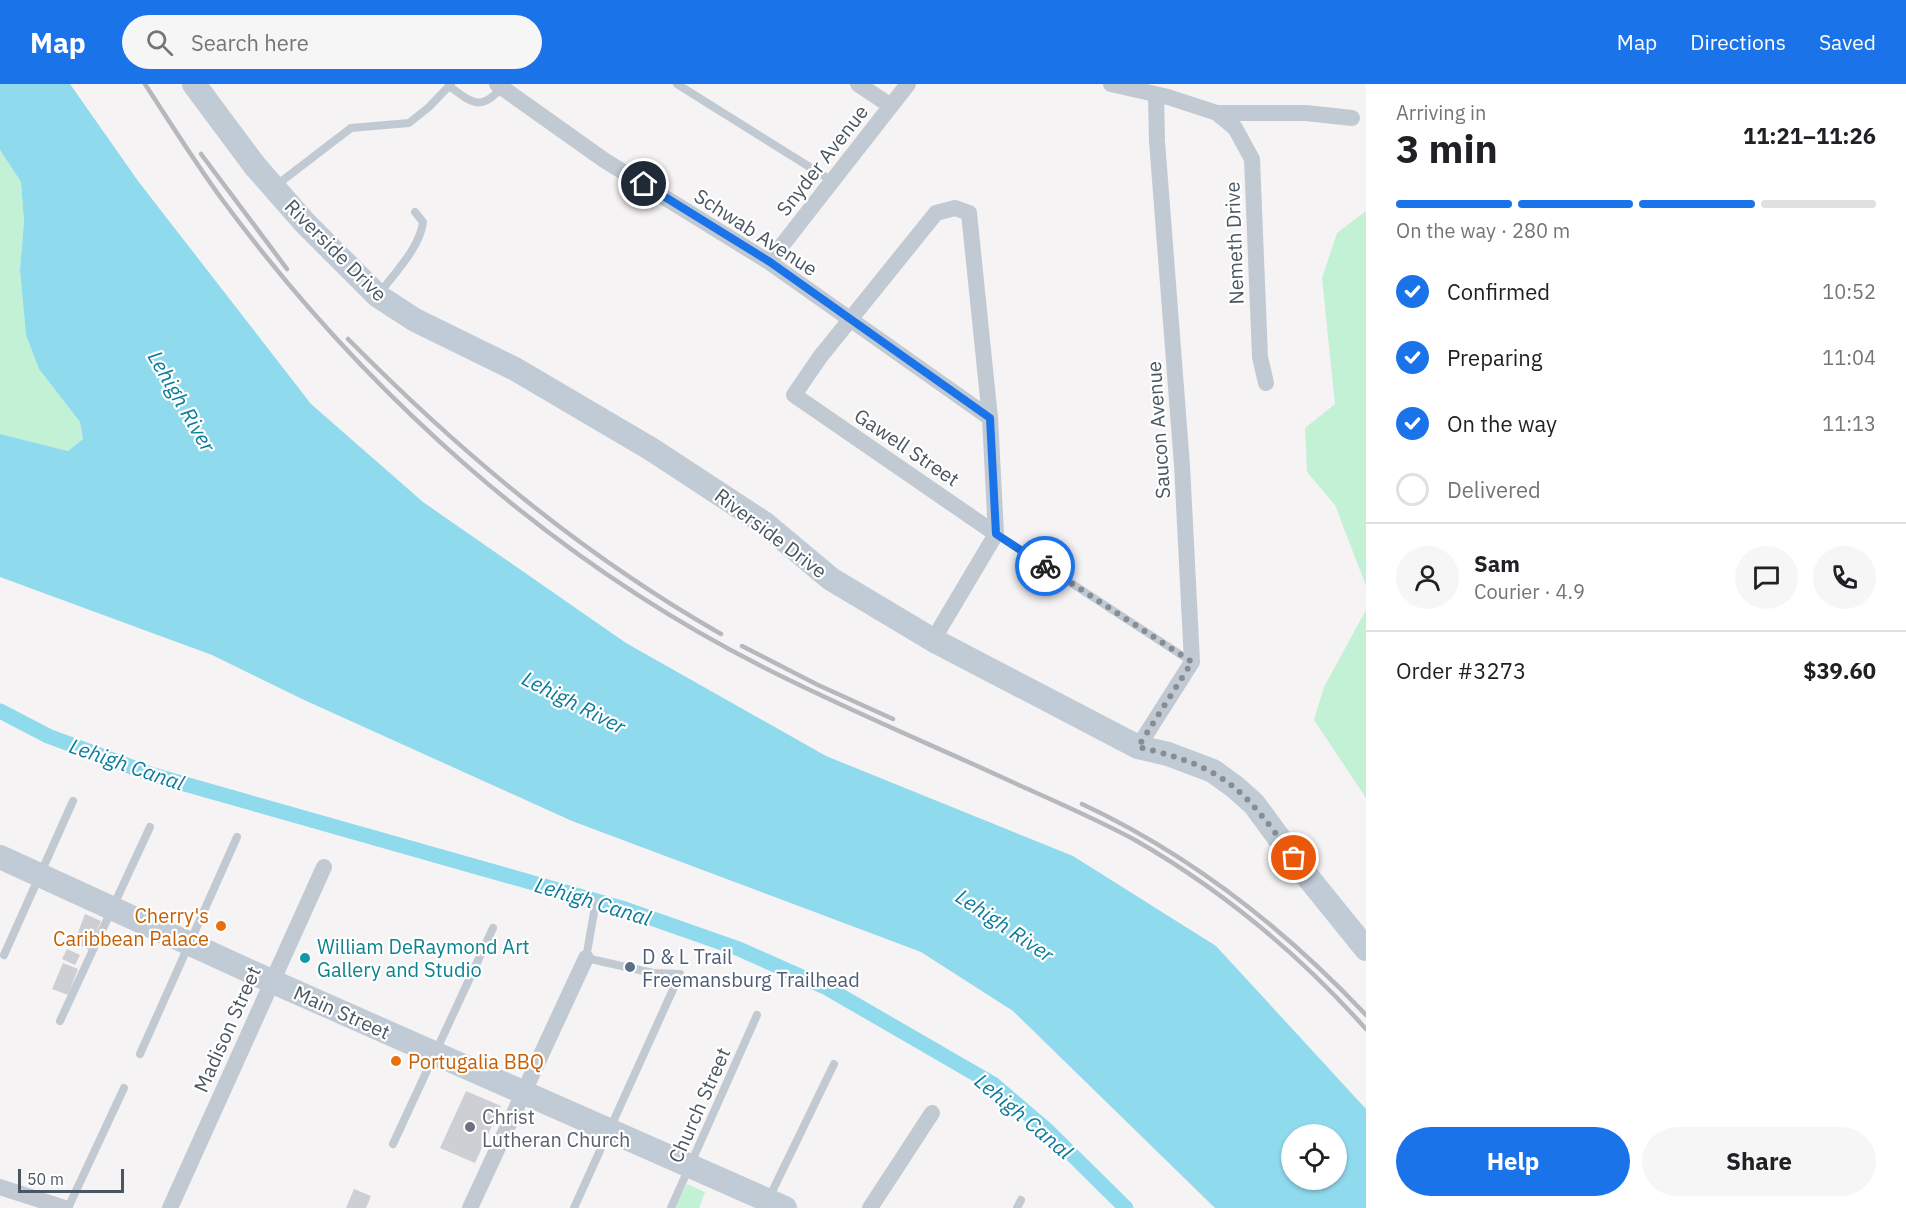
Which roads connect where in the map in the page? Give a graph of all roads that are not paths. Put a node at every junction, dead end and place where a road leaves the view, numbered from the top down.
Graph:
1 (194, 84) edge
2 (677, 84) edge
3 (858, 84) edge
4 (908, 84) edge
5 (1111, 84) edge
6 (450, 85) edge
7 (499, 86) edge
8 (1164, 92) edge
9 (891, 106) junction
10 (1217, 113) junction
11 (1352, 118) dead end
12 (832, 181) junction
13 (274, 187) junction
14 (415, 212) dead end
15 (770, 262) junction
16 (378, 296) junction
17 (851, 321) junction
18 (1266, 383) dead end
19 (990, 418) junction
20 (996, 534) junction
21 (933, 640) junction
22 (1192, 662) junction
23 (1138, 747) junction
24 (73, 801) dead end
25 (150, 827) dead end
26 (237, 837) dead end
27 (0, 857) edge
28 (324, 867) dead end
29 (40, 874) junction
30 (596, 901) dead end
31 (112, 908) junction
32 (493, 928) dead end
33 (190, 943) junction
34 (1366, 949) edge
35 (4, 956) dead end
36 (586, 958) junction
37 (271, 981) junction
38 (757, 1015) dead end
39 (60, 1021) dead end
40 (435, 1053) junction
41 (140, 1054) dead end
42 (834, 1064) dead end
43 (124, 1088) dead end
44 (524, 1091) junction
45 (932, 1113) dead end
46 (610, 1129) junction
47 (393, 1144) dead end
48 (691, 1166) junction
49 (0, 1187) edge
50 (773, 1205) edge
51 (67, 1208) edge
52 (170, 1208) edge
53 (470, 1208) edge
54 (574, 1208) edge
55 (671, 1208) edge
56 (870, 1208) edge

1 - 13 street, Riverside Drive
2 - 12 lane
3 - 9 street
4 - 9 street, Snyder Avenue
5 - 8 street
6 - 7 lane
6 - 13 lane
7 - 15 street, Schwab Avenue
8 - 10 street
8 - 22 street, Saucon Avenue
9 - 12 street, Snyder Avenue
10 - 11 street
10 - 18 street, Nemeth Drive
12 - 15 street, Snyder Avenue
13 - 16 street, Riverside Drive
14 - 16 lane
15 - 17 street, Schwab Avenue
16 - 21 street, Riverside Drive
17 - 19 street, Schwab Avenue
17 - 19 street
17 - 20 street, Gawell Street
19 - 20 street
20 - 21 street
20 - 22 lane
21 - 23 street, Riverside Drive
22 - 23 street
23 - 34 street, Riverside Drive
24 - 29 lane
25 - 31 lane
26 - 33 lane
27 - 29 street, Main Street
28 - 37 street, Madison Street
29 - 31 street, Main Street
29 - 35 lane
30 - 36 lane
31 - 33 street, Main Street
31 - 39 lane
32 - 40 lane
33 - 37 street, Main Street
33 - 41 lane
36 - 44 street
36 - 46 lane
37 - 40 street, Main Street
37 - 52 street, Madison Street
38 - 48 lane, Church Street
40 - 44 street, Main Street
40 - 47 lane
42 - 50 lane
43 - 51 lane
44 - 46 street, Main Street
44 - 53 street
45 - 56 street
46 - 48 street, Main Street
46 - 54 lane
48 - 50 street, Main Street
48 - 55 lane, Church Street
49 - 51 street

